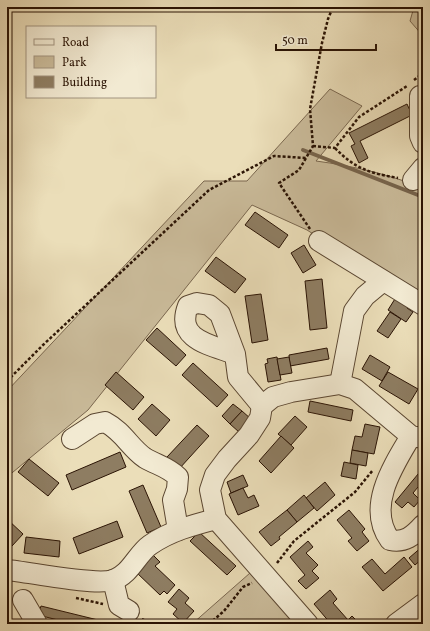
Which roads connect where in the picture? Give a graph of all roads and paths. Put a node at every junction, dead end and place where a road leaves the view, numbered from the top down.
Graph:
1 (333, 7) edge
2 (423, 73) edge
3 (420, 96) dead end
4 (423, 143) edge
5 (313, 146) junction
6 (335, 148) junction
7 (306, 158) junction
8 (418, 174) edge
9 (318, 241) joint
10 (383, 281) junction
11 (423, 305) edge
12 (235, 354) dead end
13 (7, 381) edge
14 (340, 384) junction
15 (262, 406) junction
16 (417, 437) edge
17 (72, 439) dead end
18 (375, 467) dead end
19 (216, 519) junction
20 (423, 525) edge
21 (178, 530) junction
22 (7, 570) edge
23 (266, 576) junction
24 (113, 580) junction
25 (22, 600) dead end
26 (423, 604) edge
27 (129, 611) dead end
28 (37, 624) edge
29 (209, 624) edge
30 (308, 624) edge
31 (396, 624) edge

1 - 5 path
2 - 6 path
3 - 4 street
5 - 6 path
5 - 7 path
6 - 8 path
7 - 9 path
7 - 13 path
9 - 10 street
10 - 11 street
10 - 14 street
12 - 15 street
14 - 15 street
14 - 16 street
15 - 19 street
16 - 20 street
17 - 21 street
18 - 23 path
19 - 21 street
19 - 23 street
21 - 24 street
22 - 24 street
23 - 29 path
23 - 30 street
24 - 27 street
25 - 28 street
26 - 31 street

